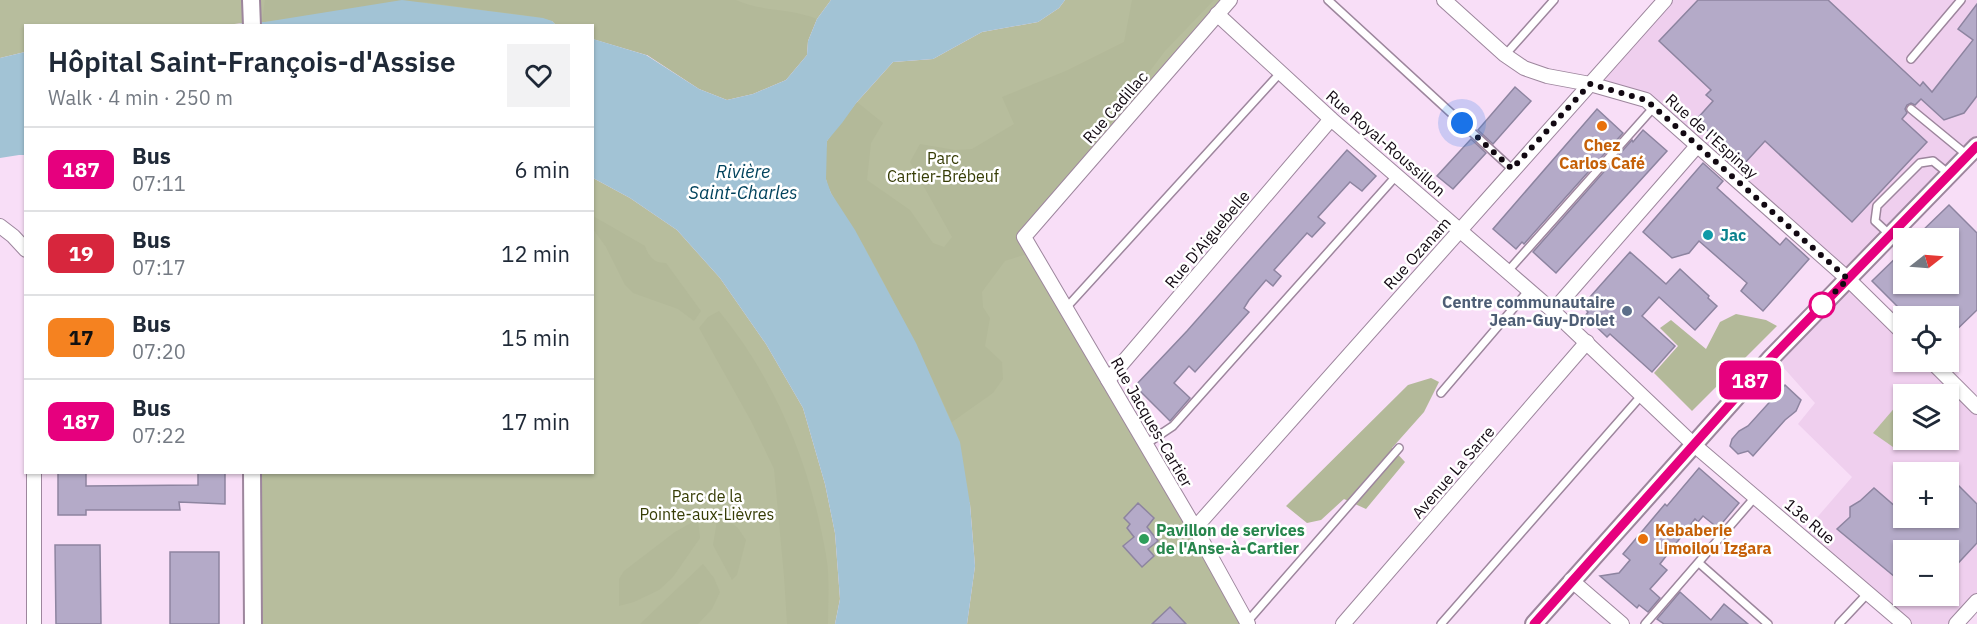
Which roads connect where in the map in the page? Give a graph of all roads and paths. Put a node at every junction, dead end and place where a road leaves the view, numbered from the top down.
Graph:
1 (1230, 0) edge
2 (1328, 0) edge
3 (1444, 0) edge
4 (1554, 0) edge
5 (1665, 0) edge
6 (1961, 0) edge
7 (1217, 14) junction
8 (1505, 55) junction
9 (1911, 59) dead end
10 (1281, 72) junction
11 (1590, 84) junction
12 (1654, 107) junction
13 (1911, 109) dead end
14 (1331, 119) junction
15 (1697, 146) junction
16 (1972, 150) edge
17 (1512, 169) junction
18 (1949, 174) junction
19 (1397, 175) junction
20 (0, 226) edge
21 (1460, 229) junction
22 (1889, 234) junction
23 (1024, 237) joint
24 (24, 248) edge
25 (1508, 271) junction
26 (1848, 279) junction
27 (1529, 290) junction
28 (1066, 308) junction
29 (1553, 311) junction
30 (1893, 323) edge
31 (1587, 342) junction
32 (1942, 372) edge
33 (1108, 380) junction
34 (1441, 393) dead end
35 (1641, 396) junction
36 (1977, 406) edge
37 (1146, 444) junction
38 (1693, 444) junction
39 (1399, 448) dead end
40 (34, 474) edge
41 (252, 474) edge
42 (1756, 496) junction
43 (1195, 528) junction
44 (1699, 563) junction
45 (1571, 580) junction
46 (1868, 592) junction
47 (1977, 601) edge
48 (1248, 623) edge
49 (33, 624) edge
50 (253, 624) edge
51 (1343, 624) edge
52 (1441, 624) edge
53 (1534, 624) edge
54 (1622, 624) edge
55 (1645, 624) edge
56 (1768, 624) edge
57 (1839, 624) edge
58 (1905, 624) edge
59 (1956, 624) edge

1 - 7 street, Rue Cadillac
2 - 17 lane
3 - 8 street, Rue de l'Espinay
4 - 8 lane
5 - 11 street, Rue Ozanam
6 - 9 lane
7 - 10 street, Rue Royal-Roussillon
7 - 23 street, Rue Cadillac
8 - 11 street, Rue de l'Espinay
10 - 14 street, Rue Royal-Roussillon
10 - 28 lane
11 - 12 street, Rue de l'Espinay
11 - 17 street, Rue Ozanam
12 - 15 street, Rue de l'Espinay
12 - 25 lane
13 - 16 lane
14 - 19 street, Rue Royal-Roussillon
14 - 33 street, Rue D'Aiguebelle
15 - 26 street, Rue de l'Espinay
15 - 29 street
16 - 18 street
17 - 21 street, Rue Ozanam
18 - 22 street
18 - 22 lane
19 - 21 street, Rue Royal-Roussillon
19 - 37 lane
20 - 24 street
21 - 25 street, Rue Royal-Roussillon
21 - 43 street, Rue Ozanam
22 - 26 street
23 - 28 street, Rue Jacques-Cartier
25 - 27 street, Rue Royal-Roussillon
26 - 30 street, Rue de l'Espinay
26 - 38 street
27 - 29 street, Rue Royal-Roussillon
27 - 34 lane
28 - 33 street, Rue Jacques-Cartier
29 - 31 street, Rue Royal-Roussillon
31 - 35 street, Rue Royal-Roussillon
31 - 51 street, Avenue La Sarre
32 - 36 street
33 - 37 street, Rue Jacques-Cartier
35 - 38 street, Rue Royal-Roussillon
35 - 52 lane
37 - 43 street, Rue Jacques-Cartier
38 - 42 street, 13e Rue
38 - 45 street
39 - 48 lane
40 - 49 street
41 - 50 street
42 - 44 lane
42 - 46 street, 13e Rue
43 - 48 street, Rue Jacques-Cartier
44 - 55 lane
44 - 56 lane
45 - 53 street
45 - 54 street
46 - 57 lane
46 - 58 street, 13e Rue
47 - 59 street

